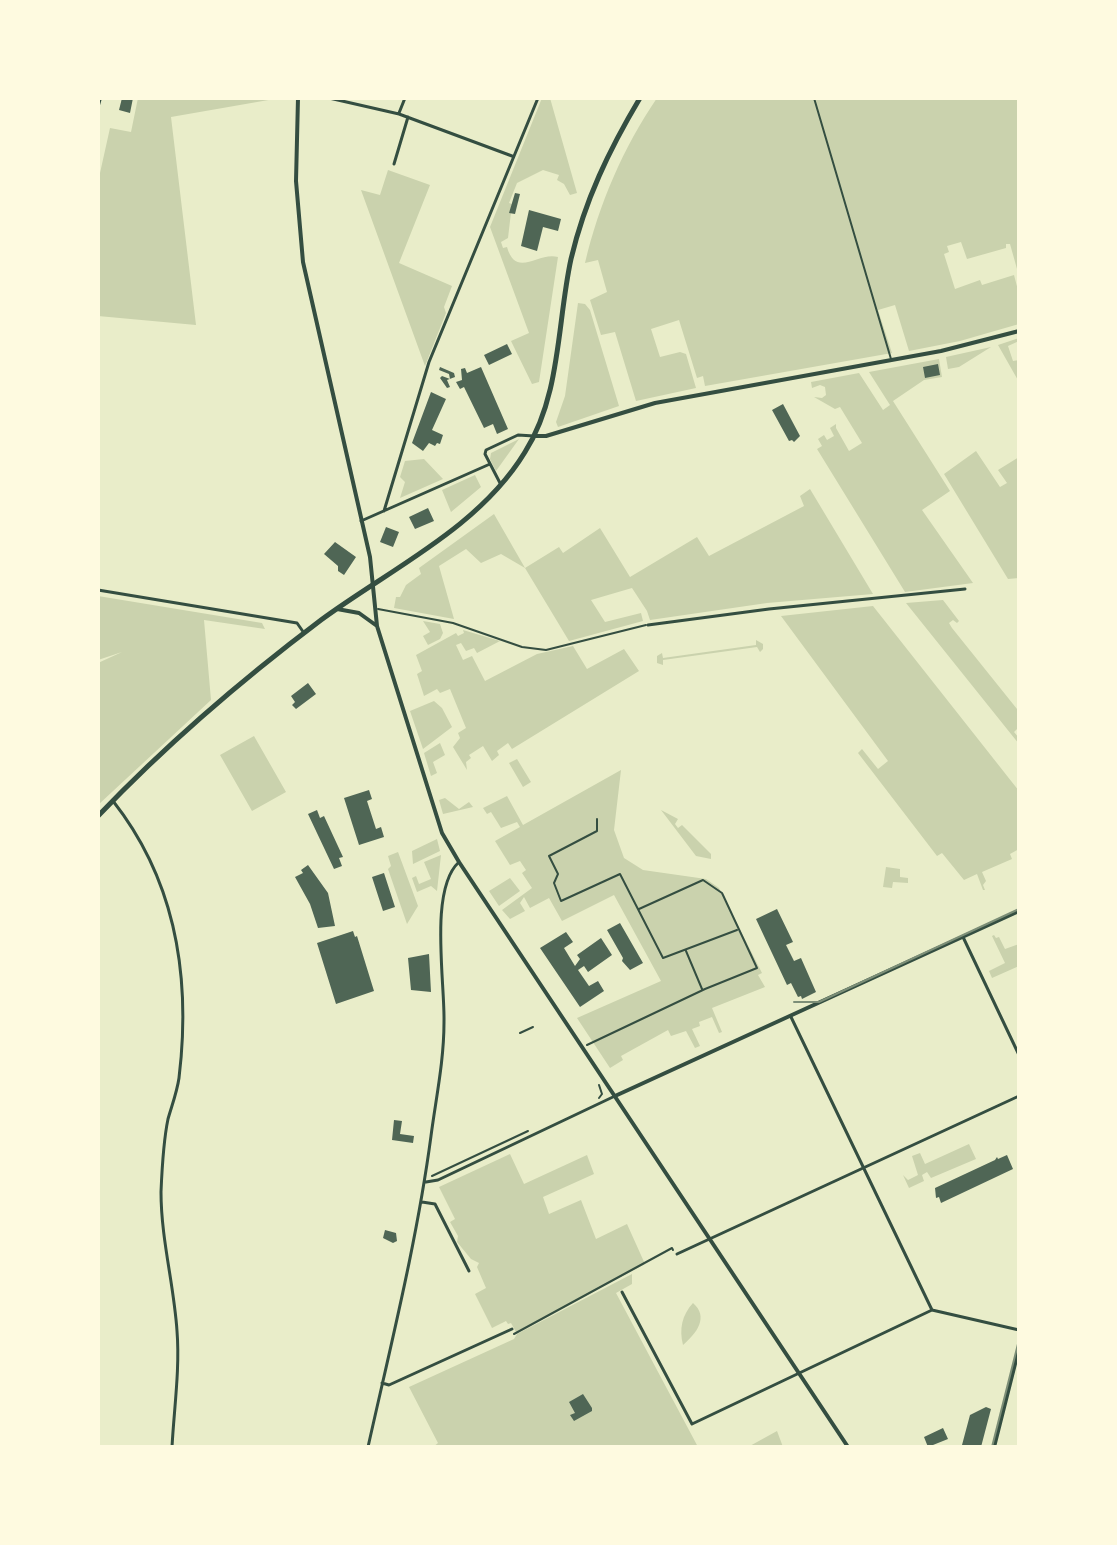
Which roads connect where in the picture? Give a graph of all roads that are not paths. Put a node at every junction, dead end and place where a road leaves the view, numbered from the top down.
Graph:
1 (100, 98) edge
2 (298, 98) edge
3 (329, 98) edge
4 (405, 98) edge
5 (538, 98) edge
6 (640, 98) edge
7 (814, 98) edge
8 (98, 105) edge
9 (399, 114) junction
10 (408, 117) junction
11 (513, 157) junction
12 (394, 164) dead end
13 (1019, 331) edge
14 (891, 360) junction
15 (534, 436) junction
16 (490, 464) junction
17 (502, 486) junction
18 (384, 511) junction
19 (361, 521) junction
20 (374, 584) junction
21 (965, 589) dead end
22 (98, 590) edge
23 (337, 609) junction
24 (375, 609) junction
25 (648, 625) joint
26 (377, 626) junction
27 (304, 633) junction
28 (113, 801) junction
29 (98, 816) edge
30 (459, 862) junction
31 (1019, 911) edge
32 (963, 937) junction
33 (791, 1017) junction
34 (533, 1027) dead end
35 (520, 1033) dead end
36 (1019, 1055) edge
37 (615, 1096) junction
38 (1019, 1096) edge
39 (863, 1166) junction
40 (426, 1182) junction
41 (422, 1202) junction
42 (710, 1238) junction
43 (677, 1254) road end
44 (469, 1271) dead end
45 (622, 1292) dead end
46 (932, 1310) junction
47 (512, 1329) road end
48 (1019, 1330) edge
49 (1019, 1348) edge
50 (800, 1374) junction
51 (382, 1383) junction
52 (172, 1447) edge
53 (368, 1447) edge
54 (848, 1447) edge
55 (994, 1447) edge

1 - 8 street
2 - 19 street
3 - 9 street
4 - 9 street
5 - 11 street
6 - 15 main road
7 - 14 lane
9 - 10 street
10 - 11 street
10 - 12 street
11 - 18 street
13 - 14 street
14 - 15 street
15 - 16 street
15 - 17 main road
16 - 17 street
16 - 18 street
17 - 20 main road
18 - 19 street
19 - 20 street
20 - 23 main road
20 - 24 street
21 - 25 street
22 - 27 street
23 - 26 street
23 - 27 main road
24 - 25 lane
24 - 26 street
26 - 30 street
27 - 28 main road
28 - 29 main road
28 - 52 street
30 - 37 street
30 - 40 street
31 - 32 street
32 - 33 street
32 - 36 street
33 - 37 street
33 - 39 street
34 - 35 lane
37 - 40 street
37 - 42 street
38 - 39 street
39 - 42 street
39 - 46 street
40 - 41 street
41 - 44 street
41 - 51 street
42 - 43 street
42 - 50 street
45 - 50 street
46 - 48 street
46 - 50 street
47 - 51 street
49 - 55 street
50 - 54 street
51 - 53 street

